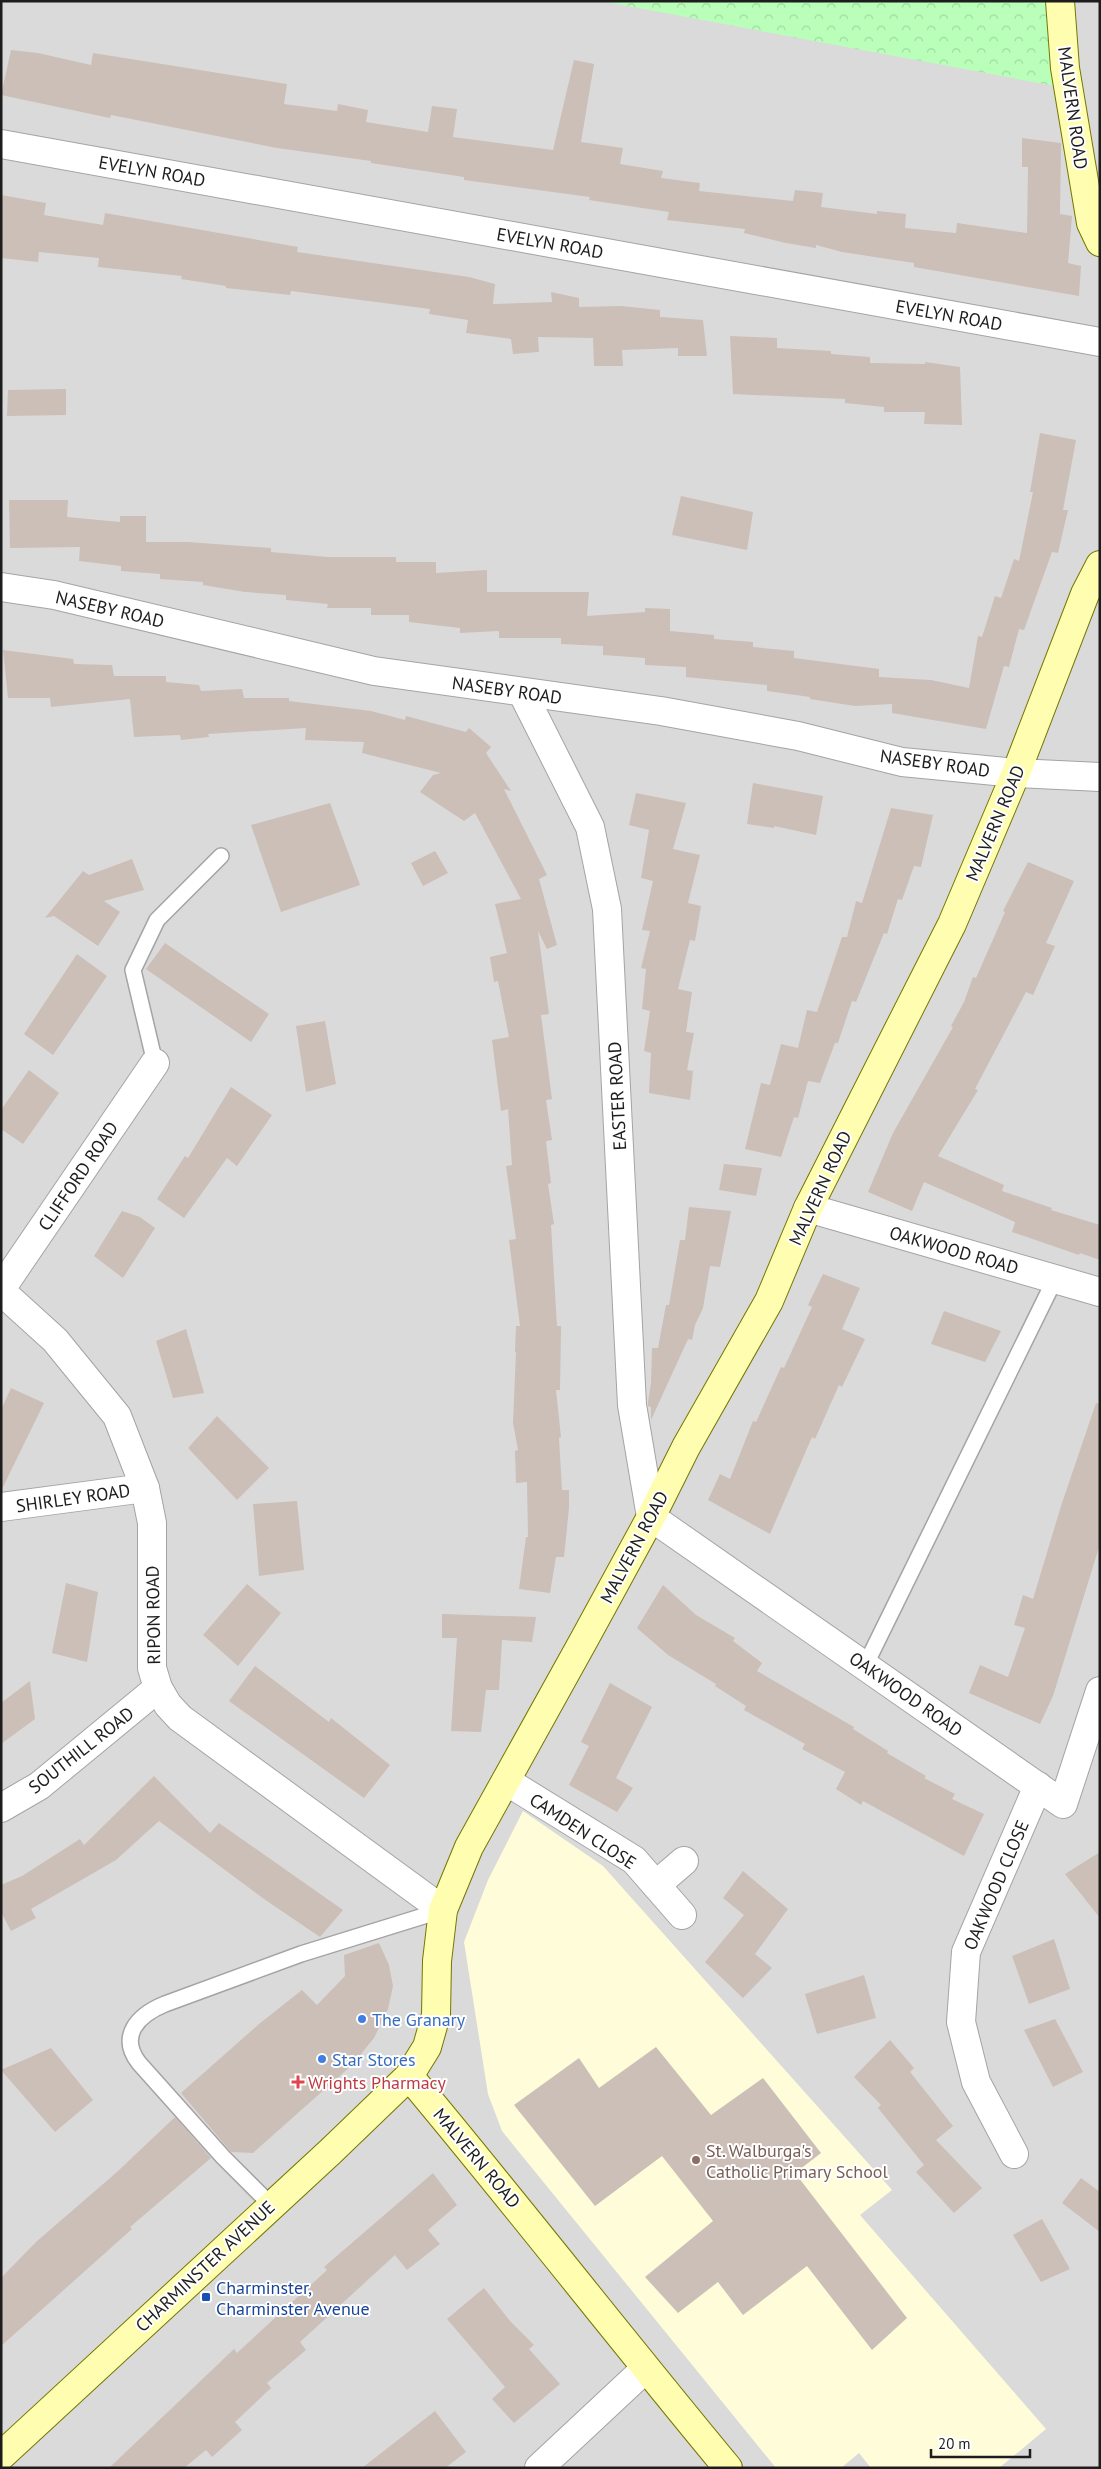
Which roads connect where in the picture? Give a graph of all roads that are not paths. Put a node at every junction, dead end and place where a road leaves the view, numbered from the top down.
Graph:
1 (1060, 1) edge
2 (1, 144) edge
3 (1100, 242) edge
4 (1100, 342) edge
5 (1100, 564) edge
6 (1, 588) edge
7 (522, 692) junction
8 (1016, 773) junction
9 (1100, 778) edge
10 (221, 856) dead end
11 (155, 1063) joint
12 (808, 1208) junction
13 (1055, 1279) junction
14 (1, 1290) edge
15 (1100, 1292) edge
16 (145, 1488) junction
17 (1, 1507) edge
18 (651, 1517) junction
19 (865, 1666) junction
20 (158, 1688) junction
21 (1100, 1691) edge
22 (506, 1781) junction
23 (1038, 1786) junction
24 (1, 1808) edge
25 (684, 1861) dead end
26 (656, 1885) junction
27 (443, 1910) junction
28 (682, 1915) dead end
29 (409, 2076) junction
30 (1014, 2154) dead end
31 (271, 2205) junction
32 (645, 2369) junction
33 (1, 2456) edge
34 (539, 2468) edge
35 (728, 2468) edge

1 - 3 street, MALVERN ROAD
2 - 4 street, EVELYN ROAD
5 - 8 street, MALVERN ROAD
6 - 7 street, NASEBY ROAD
7 - 8 street, NASEBY ROAD
7 - 18 street, EASTER ROAD
8 - 9 street, NASEBY ROAD
8 - 12 street, MALVERN ROAD
10 - 11 lane
11 - 14 street, CLIFFORD ROAD
12 - 13 street, OAKWOOD ROAD
12 - 18 street, MALVERN ROAD
13 - 15 street, OAKWOOD ROAD
13 - 19 lane
14 - 16 street, RIPON ROAD
16 - 17 street, SHIRLEY ROAD
16 - 20 street, RIPON ROAD
18 - 19 street, OAKWOOD ROAD
18 - 22 street, MALVERN ROAD
19 - 23 street, OAKWOOD ROAD
20 - 24 street, SOUTHILL ROAD
20 - 27 street, RIPON ROAD
21 - 23 street, OAKWOOD ROAD
22 - 26 street, CAMDEN CLOSE
22 - 27 street, MALVERN ROAD
23 - 30 street, OAKWOOD CLOSE
25 - 26 street
26 - 28 street, CAMDEN CLOSE
27 - 29 street, MALVERN ROAD
27 - 31 lane
29 - 31 street, CHARMINSTER AVENUE
29 - 32 street, MALVERN ROAD
31 - 33 street, CHARMINSTER AVENUE
32 - 34 street
32 - 35 street, MALVERN ROAD

